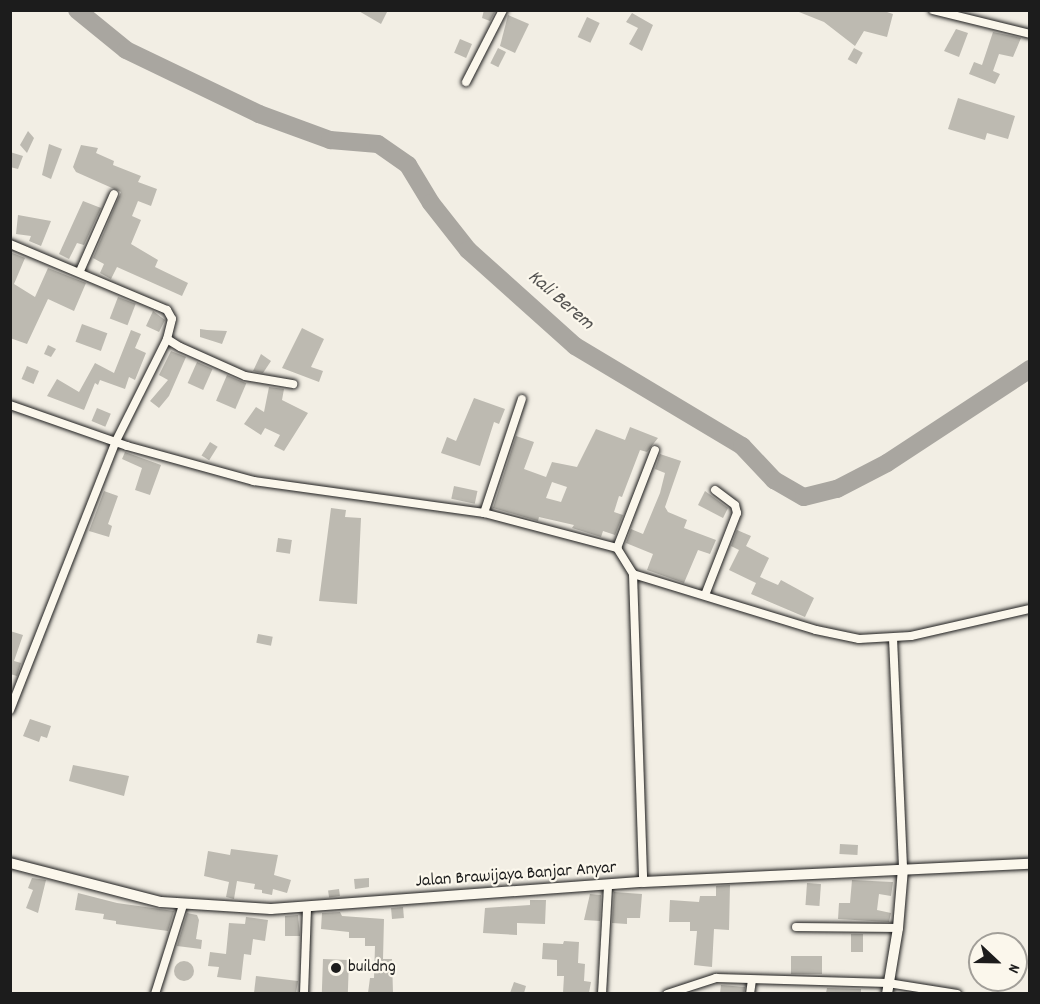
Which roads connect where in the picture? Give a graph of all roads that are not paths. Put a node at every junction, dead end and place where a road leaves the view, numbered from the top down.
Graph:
1 (503, 10) edge
2 (933, 10) edge
3 (1029, 34) edge
4 (466, 82) dead end
5 (114, 194) dead end
6 (10, 244) edge
7 (80, 271) junction
8 (168, 339) junction
9 (293, 384) dead end
10 (522, 399) dead end
11 (10, 405) edge
12 (116, 441) junction
13 (655, 450) dead end
14 (715, 490) dead end
15 (484, 513) junction
16 (617, 548) junction
17 (633, 574) junction
18 (705, 595) junction
19 (1029, 609) edge
20 (893, 638) junction
21 (10, 710) edge
22 (10, 863) edge
23 (1029, 864) edge
24 (903, 868) junction
25 (643, 882) junction
26 (608, 886) junction
27 (183, 905) junction
28 (307, 909) junction
29 (796, 927) dead end
30 (898, 928) junction
31 (752, 980) junction
32 (887, 988) edge
33 (155, 993) edge
34 (304, 993) edge
35 (602, 993) edge
36 (667, 993) edge
37 (750, 993) edge
38 (957, 993) edge

1 - 4 street
2 - 3 street
5 - 7 street
6 - 7 street
7 - 8 street
8 - 9 street
8 - 12 street
10 - 15 street
11 - 12 street
12 - 15 street
12 - 21 street
13 - 16 street
14 - 18 street
15 - 16 street
16 - 17 street
17 - 18 street
17 - 25 street
18 - 20 street
19 - 20 street
20 - 24 street
22 - 27 street, Jalan Brawijaya Banjar Anyar
23 - 24 street, Jalan Brawijaya Banjar Anyar
24 - 25 street, Jalan Brawijaya Banjar Anyar
24 - 30 street
25 - 26 street, Jalan Brawijaya Banjar Anyar
26 - 28 street, Jalan Brawijaya Banjar Anyar
26 - 35 street
27 - 28 street, Jalan Brawijaya Banjar Anyar
27 - 33 street
28 - 34 street
29 - 30 street
30 - 32 street
31 - 32 street
31 - 36 street
31 - 37 street
32 - 38 street

